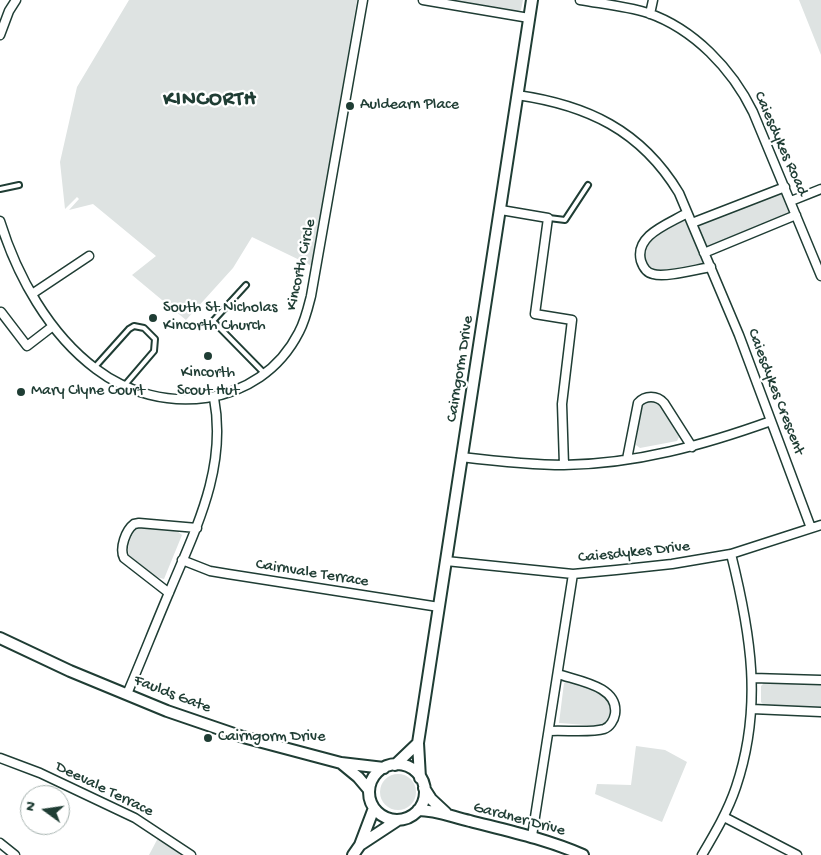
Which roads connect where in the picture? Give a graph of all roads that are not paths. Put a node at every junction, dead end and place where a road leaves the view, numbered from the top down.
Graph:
1 (16, 0) edge
2 (363, 0) edge
3 (423, 0) edge
4 (532, 0) edge
5 (580, 0) edge
6 (653, 0) edge
7 (650, 14) junction
8 (529, 18) junction
9 (0, 35) edge
10 (517, 95) junction
11 (19, 185) dead end
12 (588, 186) dead end
13 (785, 187) junction
14 (0, 189) edge
15 (821, 189) edge
16 (791, 201) junction
17 (501, 210) junction
18 (687, 213) junction
19 (796, 215) junction
20 (548, 218) junction
21 (0, 221) edge
22 (692, 224) junction
23 (704, 253) junction
24 (89, 256) dead end
25 (710, 267) junction
26 (821, 276) edge
27 (246, 285) dead end
28 (32, 294) junction
29 (1, 312) edge
30 (53, 326) junction
31 (94, 368) junction
32 (265, 374) junction
33 (124, 386) junction
34 (214, 398) junction
35 (772, 421) junction
36 (692, 447) junction
37 (461, 457) junction
38 (627, 459) junction
39 (564, 465) junction
40 (821, 525) edge
41 (197, 528) junction
42 (811, 528) junction
43 (731, 554) junction
44 (182, 560) junction
45 (446, 561) junction
46 (573, 574) junction
47 (169, 592) junction
48 (439, 607) junction
49 (0, 638) edge
50 (558, 674) junction
51 (753, 678) junction
52 (821, 680) edge
53 (127, 694) junction
54 (752, 709) junction
55 (821, 712) edge
56 (550, 731) junction
57 (418, 743) junction
58 (0, 758) edge
59 (340, 763) junction
60 (395, 764) junction
61 (384, 768) junction
62 (422, 783) junction
63 (369, 790) junction
64 (374, 808) junction
65 (418, 810) junction
66 (446, 813) junction
67 (724, 817) junction
68 (399, 820) junction
69 (532, 836) junction
70 (0, 843) edge
71 (360, 845) junction
72 (578, 854) edge
73 (15, 855) edge
74 (191, 855) edge
75 (353, 855) edge
76 (702, 855) edge
77 (797, 855) edge

1 - 9 street
2 - 32 street, Kincorth Circle
3 - 8 street
4 - 8 street, Cairngorm Drive
5 - 7 street, Caiesdykes Road
6 - 7 street
7 - 13 street, Caiesdykes Road
8 - 10 street, Cairngorm Drive
10 - 17 street, Cairngorm Drive
10 - 18 street, Caiesdykes Crescent
11 - 14 lane
12 - 20 lane
13 - 16 street, Caiesdykes Road
13 - 22 street
15 - 16 street
16 - 19 street, Caiesdykes Road
17 - 20 street
17 - 37 street, Cairngorm Drive
18 - 22 street, Caiesdykes Crescent
18 - 25 street
19 - 23 street
19 - 26 street, Caiesdykes Road
20 - 39 street
21 - 28 street, Kincorth Circle
22 - 23 street, Caiesdykes Crescent
23 - 25 street, Caiesdykes Crescent
24 - 28 street
25 - 35 street, Caiesdykes Crescent
27 - 32 lane
28 - 30 street, Kincorth Circle
29 - 30 street
30 - 31 street, Kincorth Circle
31 - 33 street, Kincorth Circle
31 - 33 lane
32 - 34 street, Kincorth Circle
33 - 34 street, Kincorth Circle
34 - 41 street
35 - 36 street
35 - 42 street, Caiesdykes Crescent
36 - 38 street
36 - 38 street
37 - 39 street
37 - 45 street, Cairngorm Drive
38 - 39 street
40 - 42 street, Caiesdykes Drive
41 - 44 street
41 - 47 street
42 - 43 street, Caiesdykes Drive
43 - 46 street, Caiesdykes Drive
43 - 51 street
44 - 47 street
44 - 48 street, Cairnvale Terrace
45 - 46 street, Caiesdykes Drive
45 - 48 street, Cairngorm Drive
46 - 50 street
47 - 53 street
48 - 57 street, Cairngorm Drive
49 - 53 street, Faulds Gate
50 - 56 street
50 - 56 street
51 - 52 street
51 - 54 street
53 - 59 street, Faulds Gate
54 - 55 street
54 - 67 street
56 - 69 street
57 - 60 street
57 - 62 street, Cairngorm Drive
58 - 74 street, Deevale Terrace
59 - 61 street, Faulds Gate
59 - 63 street, Faulds Gate
60 - 61 street
60 - 62 street
61 - 63 street
62 - 65 street
62 - 66 street, Gardner Drive
63 - 64 street
64 - 68 street
64 - 71 street
65 - 66 street, Gardner Drive
65 - 68 street
66 - 69 street, Gardner Drive
67 - 76 street
67 - 77 street
68 - 71 street
69 - 72 street, Gardner Drive
70 - 73 street
71 - 75 street

